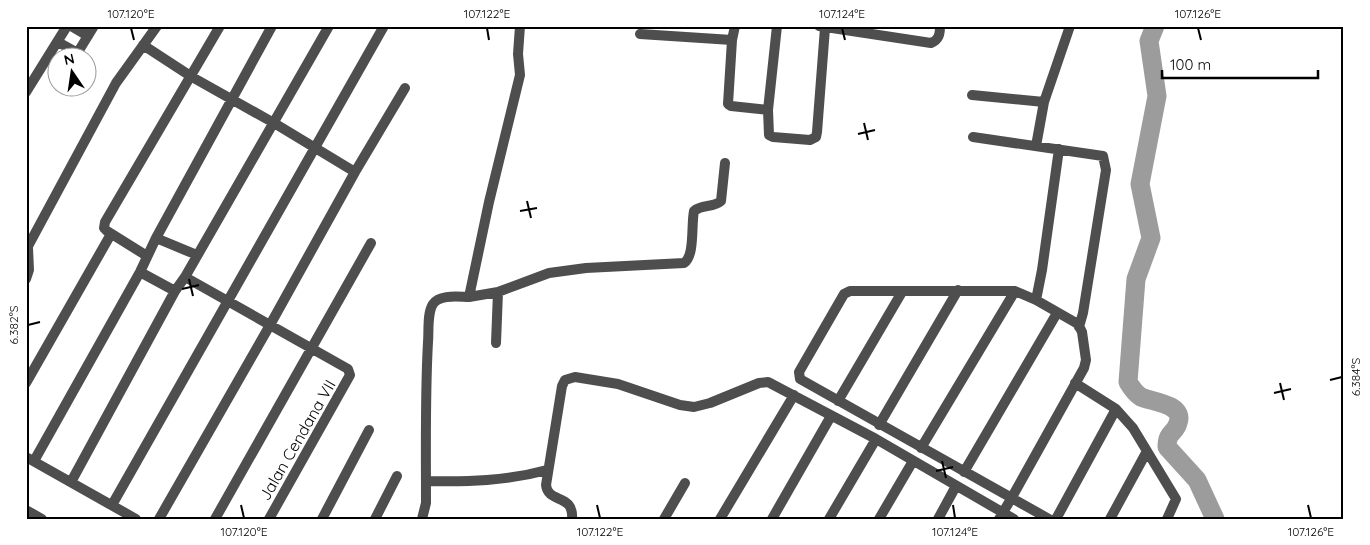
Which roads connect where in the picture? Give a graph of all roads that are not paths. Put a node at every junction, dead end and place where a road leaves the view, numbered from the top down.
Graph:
1 (69, 26) edge
2 (94, 26) edge
3 (157, 26) edge
4 (220, 26) edge
5 (272, 26) edge
6 (329, 26) edge
7 (384, 26) edge
8 (520, 26) edge
9 (735, 26) edge
10 (777, 26) edge
11 (940, 26) edge
12 (1070, 26) edge
13 (822, 27) edge
14 (640, 34) dead end
15 (88, 36) junction
16 (732, 40) junction
17 (58, 42) junction
18 (143, 45) junction
19 (192, 77) junction
20 (405, 88) dead end
21 (27, 89) edge
22 (972, 95) dead end
23 (232, 98) junction
24 (1044, 102) junction
25 (768, 110) junction
26 (274, 123) junction
27 (973, 137) dead end
28 (1036, 146) junction
29 (315, 147) junction
30 (1059, 149) junction
31 (725, 164) dead end
32 (355, 172) junction
33 (111, 234) junction
34 (156, 238) junction
35 (371, 243) dead end
36 (27, 249) edge
37 (198, 255) junction
38 (147, 256) junction
39 (140, 272) junction
40 (185, 277) junction
41 (26, 279) edge
42 (958, 290) junction
43 (175, 291) junction
44 (1015, 291) junction
45 (498, 292) junction
46 (902, 292) junction
47 (469, 297) junction
48 (1036, 300) junction
49 (227, 302) junction
50 (1057, 313) junction
51 (270, 325) junction
52 (1080, 327) junction
53 (496, 343) dead end
54 (311, 348) junction
55 (26, 383) edge
56 (1075, 383) junction
57 (794, 395) junction
58 (838, 401) junction
59 (1116, 410) junction
60 (831, 416) junction
61 (879, 425) junction
62 (369, 430) dead end
63 (876, 439) junction
64 (921, 448) junction
65 (1146, 453) junction
66 (30, 459) edge
67 (913, 461) junction
68 (548, 470) junction
69 (964, 472) junction
70 (397, 476) dead end
71 (426, 481) junction
72 (71, 482) junction
73 (685, 483) dead end
74 (956, 486) junction
75 (1012, 499) junction
76 (112, 505) junction
77 (26, 510) edge
78 (1001, 516) edge
79 (1171, 517) edge
80 (42, 519) edge
81 (136, 519) edge
82 (159, 519) edge
83 (216, 519) edge
84 (269, 519) edge
85 (322, 519) edge
86 (375, 519) edge
87 (422, 519) edge
88 (572, 519) edge
89 (664, 519) edge
90 (720, 519) edge
91 (772, 519) edge
92 (829, 519) edge
93 (879, 519) edge
94 (938, 519) edge
95 (1014, 519) edge
96 (1049, 519) edge
97 (1056, 519) edge
98 (1110, 519) edge

1 - 15 street
1 - 17 street
2 - 15 street
3 - 18 street
4 - 19 street
5 - 23 street
6 - 26 street
7 - 29 street
8 - 47 street
9 - 16 street
10 - 25 street
11 - 13 street
12 - 24 street
13 - 25 street
14 - 16 street
15 - 17 street
16 - 25 street
17 - 21 street
18 - 19 street
18 - 36 street
19 - 23 street
19 - 33 street
20 - 32 street
22 - 24 street
23 - 26 street
23 - 34 street
24 - 28 street
26 - 29 street
26 - 37 street
27 - 28 street
28 - 30 street
29 - 32 street
29 - 49 street
30 - 48 street
30 - 52 street
31 - 45 street
32 - 51 street
33 - 38 street
33 - 55 street
34 - 37 street
34 - 38 street
35 - 54 street
36 - 41 street
37 - 40 street
38 - 39 street
39 - 43 street
39 - 66 street
40 - 43 street
40 - 49 street
42 - 44 street
42 - 46 street
42 - 61 street
43 - 72 street
44 - 48 street
44 - 64 street
45 - 47 street
45 - 53 street
46 - 58 street
46 - 58 street
47 - 71 street
48 - 50 street
49 - 51 street
49 - 76 street
50 - 52 street
50 - 69 street
51 - 54 street
51 - 82 street
52 - 56 street
54 - 83 street
54 - 84 street, Jalan Cendana VII
56 - 59 street
56 - 75 street
57 - 60 street
57 - 68 street
57 - 90 street
58 - 61 street
59 - 65 street
59 - 97 street
60 - 63 street
60 - 91 street
61 - 64 street
62 - 85 street
63 - 67 street
63 - 92 street
64 - 69 street
65 - 79 street
65 - 98 street
66 - 72 street
67 - 74 street
67 - 93 street
68 - 71 street
68 - 88 street
69 - 75 street
70 - 86 street
71 - 87 street
72 - 76 street
73 - 89 street
74 - 78 street
74 - 94 street
75 - 78 street
75 - 96 street
76 - 81 street
77 - 80 street
78 - 95 street

